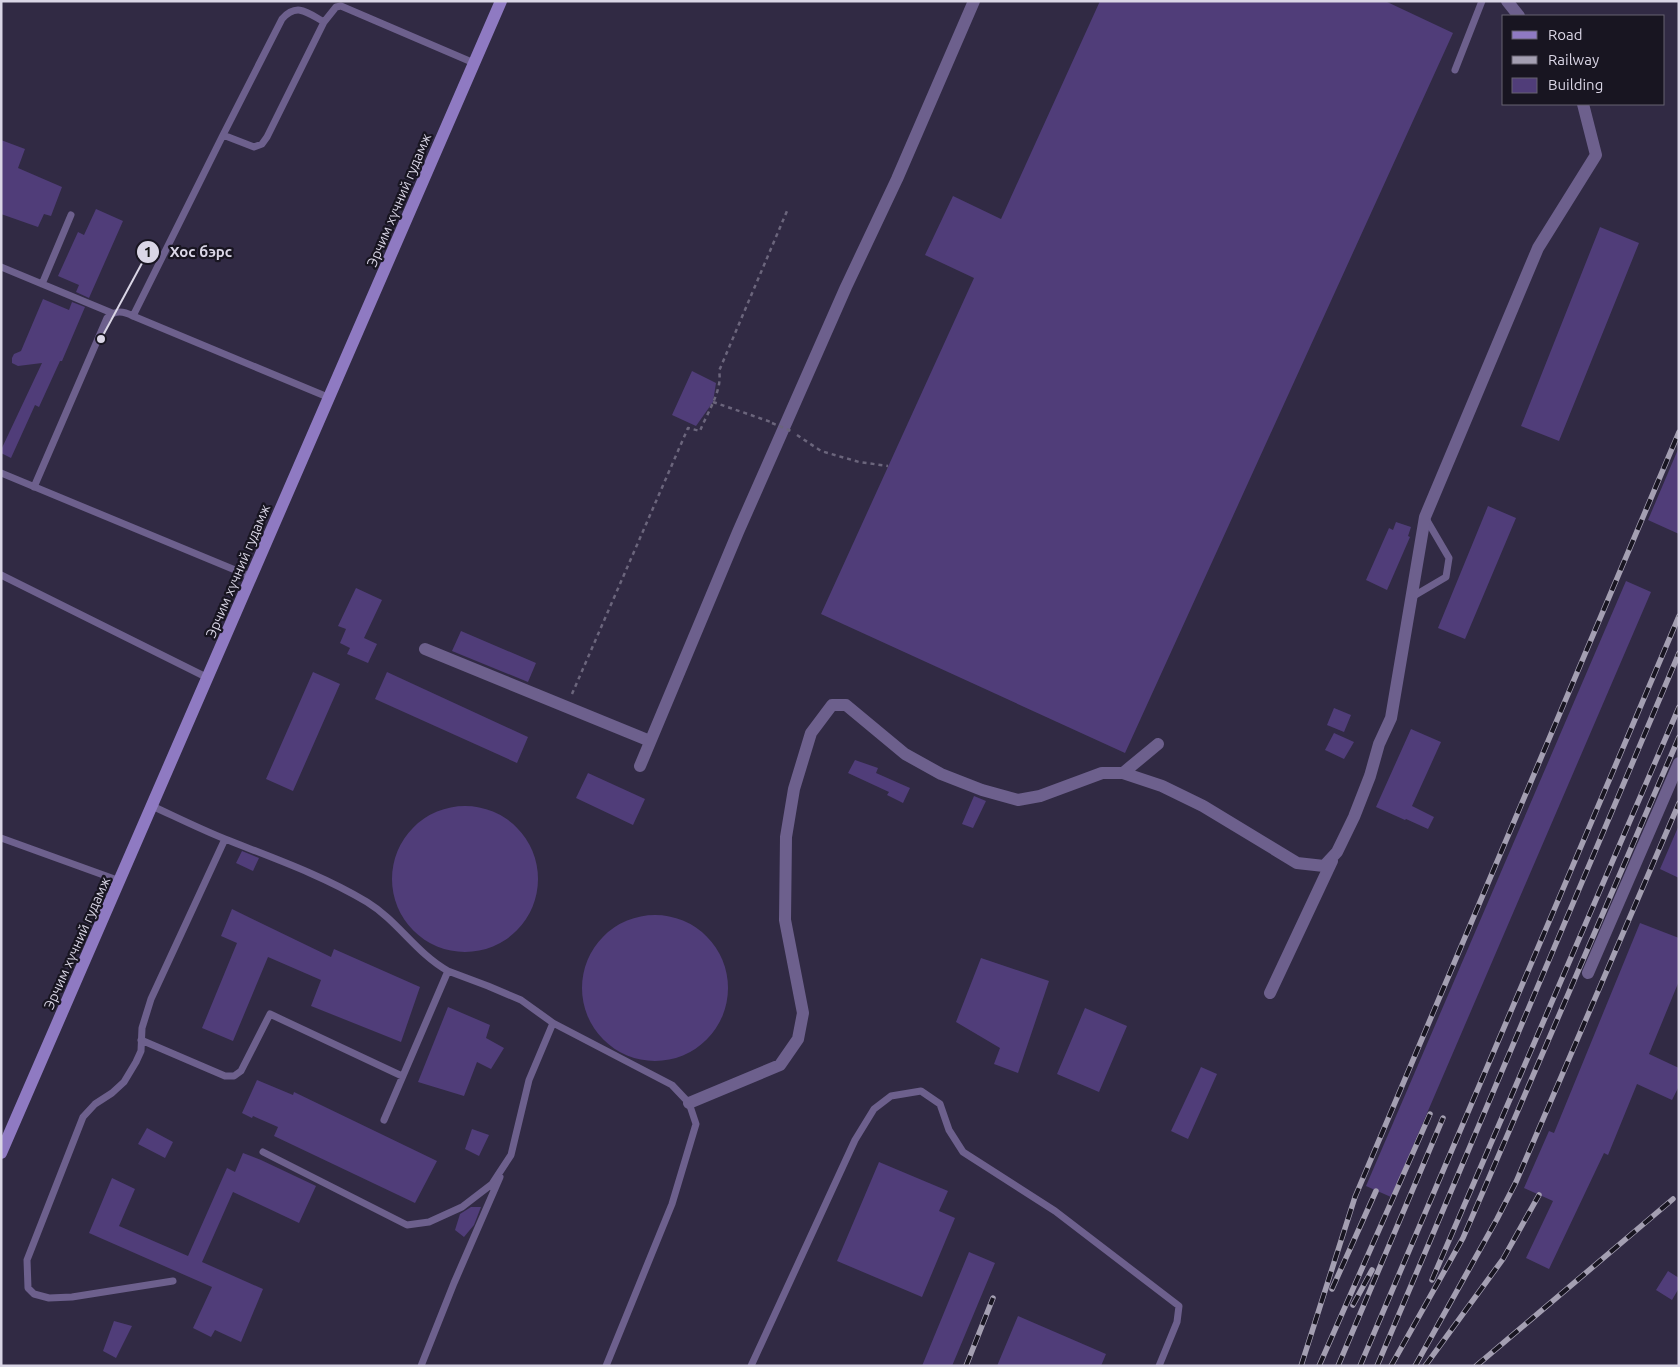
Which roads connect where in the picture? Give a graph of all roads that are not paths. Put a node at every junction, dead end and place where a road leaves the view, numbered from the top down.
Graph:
1 (501, 1) edge
2 (974, 1) edge
3 (1482, 1) edge
4 (1507, 1) edge
5 (1518, 15) edge
6 (324, 22) junction
7 (474, 63) junction
8 (1455, 70) dead end
9 (1582, 105) edge
10 (223, 136) junction
11 (71, 215) dead end
12 (1, 267) edge
13 (42, 284) junction
14 (112, 313) junction
15 (133, 316) junction
16 (330, 398) junction
17 (1, 473) edge
18 (34, 487) junction
19 (1425, 517) junction
20 (1, 576) edge
21 (252, 577) junction
22 (1411, 598) junction
23 (425, 649) dead end
24 (208, 678) junction
25 (650, 741) junction
26 (1158, 744) dead end
27 (1679, 764) edge
28 (640, 766) dead end
29 (1123, 773) junction
30 (152, 806) junction
31 (1, 838) edge
32 (225, 839) junction
33 (1337, 852) junction
34 (120, 881) junction
35 (448, 971) junction
36 (1588, 973) dead end
37 (1270, 993) dead end
38 (553, 1023) junction
39 (142, 1040) junction
40 (402, 1076) junction
41 (689, 1103) junction
42 (384, 1120) dead end
43 (263, 1152) dead end
44 (1, 1153) edge
45 (508, 1158) junction
46 (173, 1280) dead end
47 (421, 1366) edge
48 (606, 1366) edge
49 (752, 1366) edge
50 (1158, 1366) edge

1 - 7 main road, Эрчим хүчний гудамж
2 - 25 street
3 - 8 lane
4 - 5 street
6 - 7 lane
6 - 10 lane
6 - 10 lane
7 - 16 main road, Эрчим хүчний гудамж
9 - 19 street
10 - 15 lane
11 - 13 lane
12 - 13 lane
13 - 14 lane
14 - 15 lane
14 - 18 lane
15 - 16 lane
16 - 21 main road, Эрчим хүчний гудамж
17 - 18 lane
18 - 21 lane
19 - 22 street
19 - 22 lane
20 - 24 lane
21 - 24 main road, Эрчим хүчний гудамж
22 - 33 street
23 - 25 street
24 - 30 main road, Эрчим хүчний гудамж
25 - 28 street
26 - 29 street
27 - 36 street
29 - 33 street
29 - 41 street
30 - 32 lane
30 - 34 main road, Эрчим хүчний гудамж
31 - 34 lane
32 - 35 lane
32 - 39 lane
33 - 37 street
34 - 44 main road, Эрчим хүчний гудамж
35 - 38 lane
35 - 40 lane
38 - 41 lane
38 - 45 lane
39 - 40 lane
39 - 46 lane
40 - 42 lane
41 - 48 lane
43 - 45 lane
45 - 47 lane
49 - 50 lane

